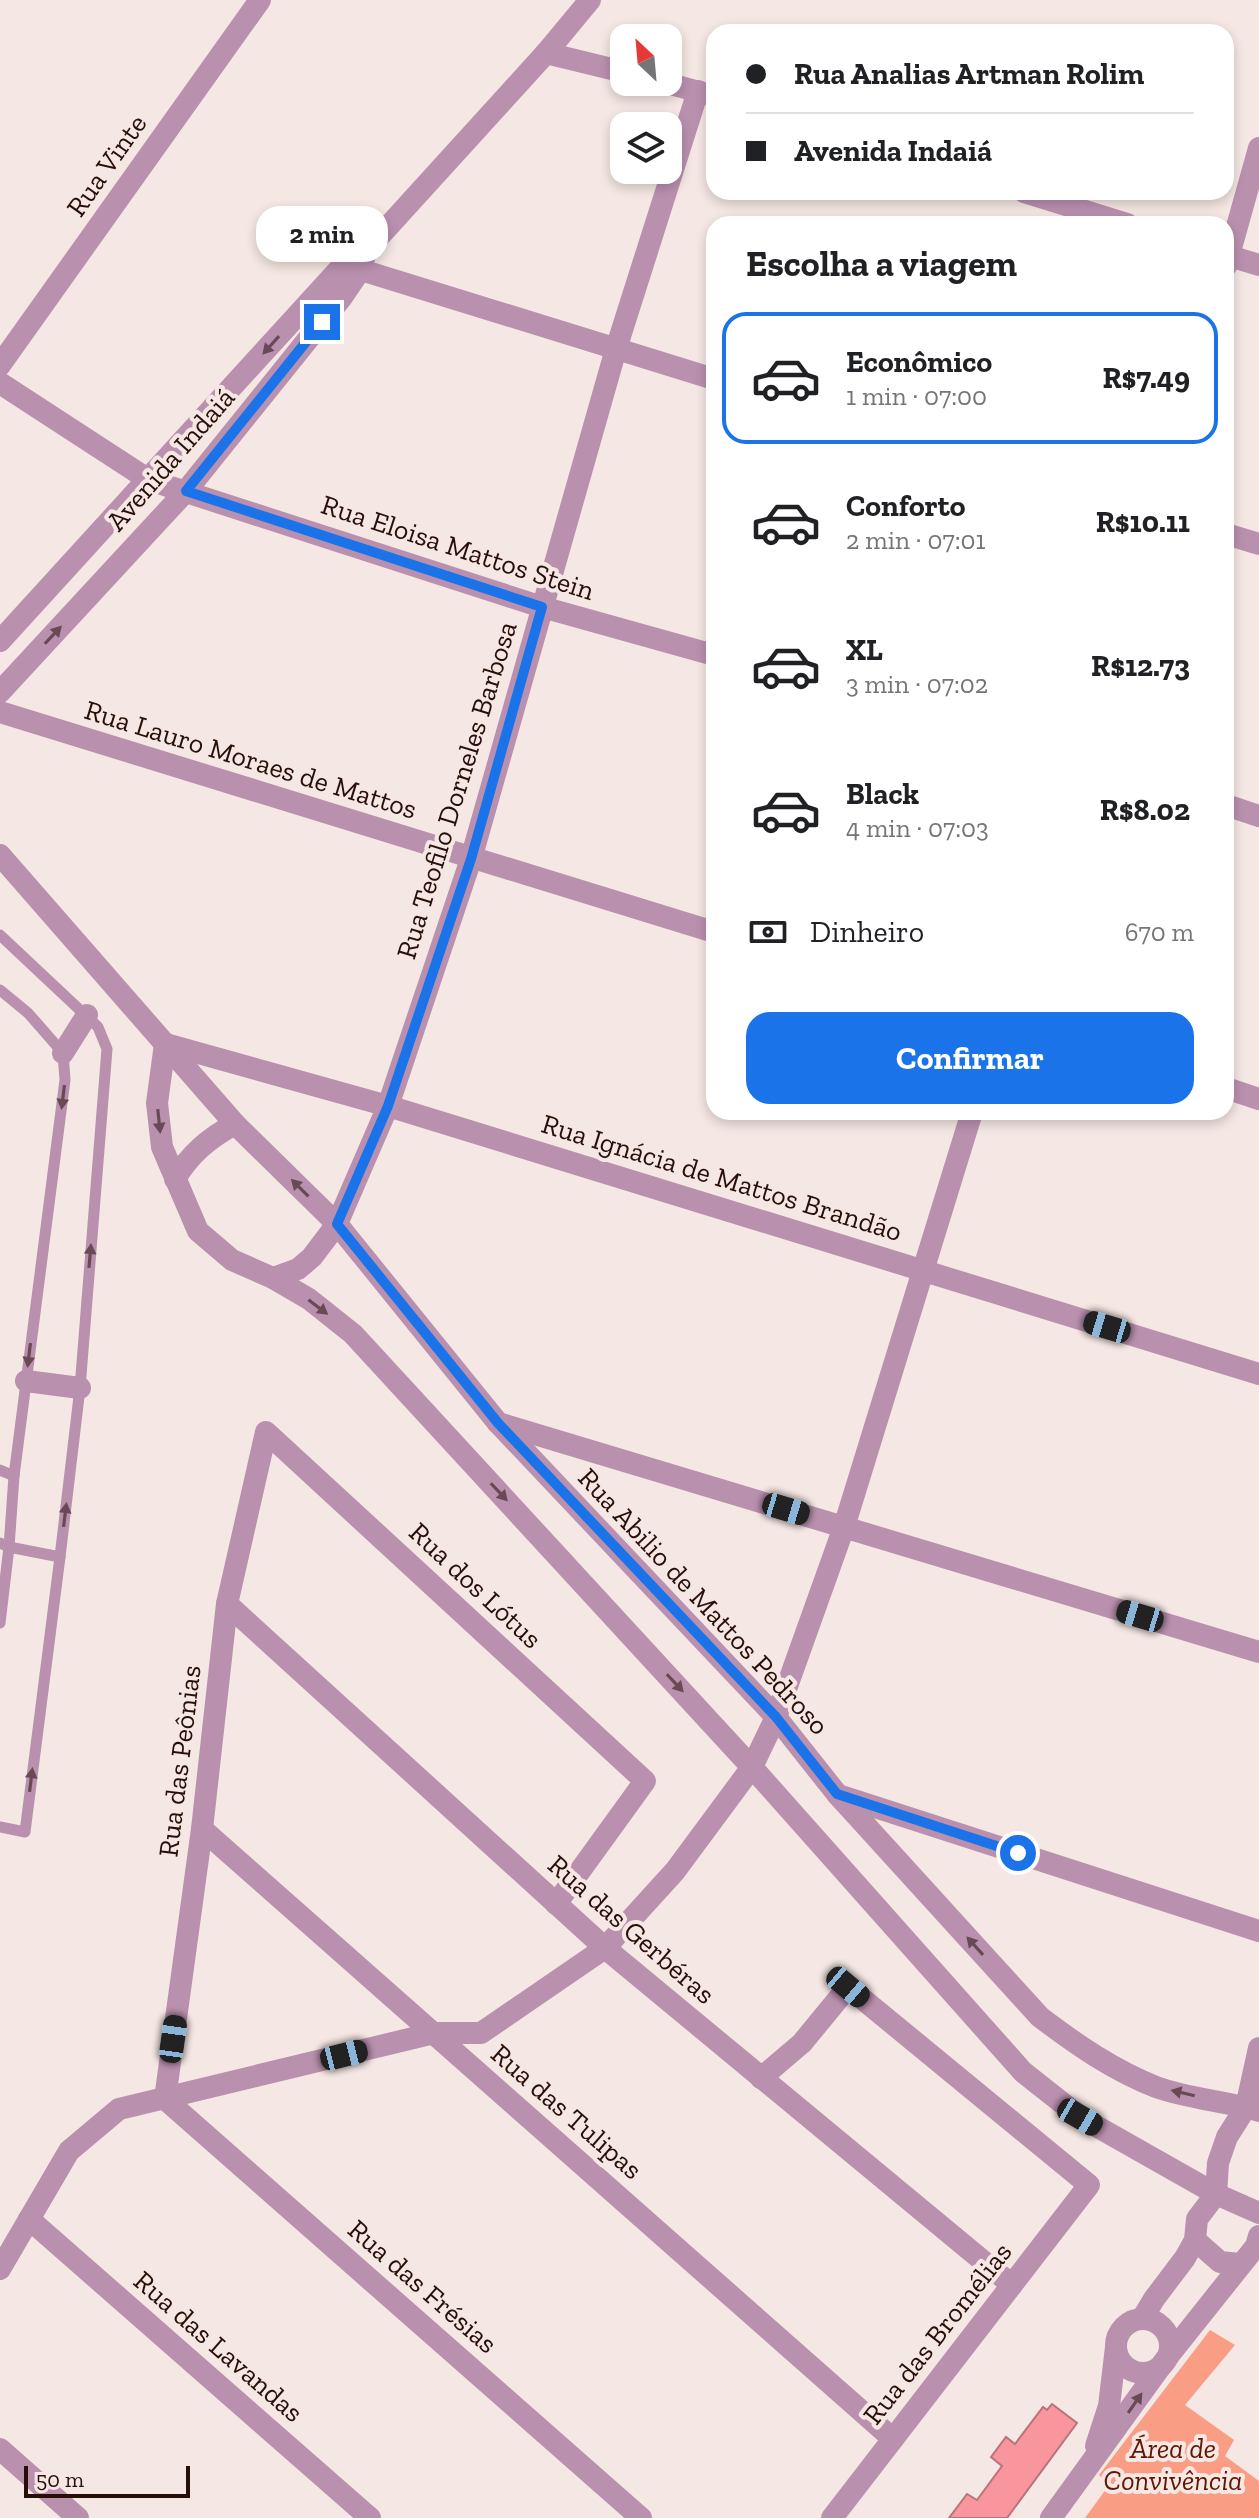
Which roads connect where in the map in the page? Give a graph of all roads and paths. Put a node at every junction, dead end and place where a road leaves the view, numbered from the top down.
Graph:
1 (260, 0) edge
2 (590, 0) edge
3 (546, 53) junction
4 (610, 69) edge
5 (682, 87) edge
6 (706, 93) edge
7 (1259, 148) edge
8 (1050, 200) edge
9 (1101, 216) edge
10 (1234, 235) edge
11 (1234, 260) edge
12 (357, 261) junction
13 (1259, 265) edge
14 (616, 349) junction
15 (0, 365) edge
16 (706, 377) edge
17 (0, 383) edge
18 (149, 480) junction
19 (186, 491) junction
20 (1234, 536) edge
21 (1259, 544) edge
22 (542, 607) junction
23 (0, 641) edge
24 (706, 653) edge
25 (0, 692) edge
26 (0, 712) edge
27 (1234, 808) edge
28 (1259, 816) edge
29 (0, 855) edge
30 (471, 859) junction
31 (706, 930) edge
32 (0, 935) edge
33 (0, 990) edge
34 (87, 1015) junction
35 (165, 1044) junction
36 (63, 1053) junction
37 (1234, 1091) edge
38 (1259, 1099) edge
39 (388, 1106) junction
40 (970, 1120) edge
41 (235, 1124) junction
42 (175, 1179) junction
43 (337, 1224) junction
44 (924, 1271) junction
45 (273, 1278) junction
46 (1259, 1374) edge
47 (26, 1381) junction
48 (80, 1388) junction
49 (498, 1423) junction
50 (266, 1432) joint
51 (0, 1470) edge
52 (14, 1476) junction
53 (844, 1527) junction
54 (4, 1545) edge
55 (60, 1557) junction
56 (227, 1604) junction
57 (0, 1623) edge
58 (1259, 1652) edge
59 (776, 1717) junction
60 (755, 1770) junction
61 (837, 1794) junction
62 (0, 1827) edge
63 (202, 1829) junction
64 (556, 1904) junction
65 (1259, 1931) edge
66 (609, 1952) junction
67 (434, 2033) junction
68 (1259, 2048) edge
69 (761, 2078) junction
70 (165, 2099) junction
71 (1252, 2109) edge
72 (1216, 2194) junction
73 (1259, 2213) edge
74 (29, 2219) junction
75 (1259, 2236) edge
76 (1195, 2240) junction
77 (1240, 2264) junction
78 (0, 2269) edge
79 (1012, 2285) junction
80 (1142, 2319) junction
81 (1116, 2343) junction
82 (1166, 2359) junction
83 (893, 2439) junction
84 (0, 2449) edge
85 (1090, 2467) junction
86 (78, 2518) edge
87 (370, 2518) edge
88 (641, 2518) edge
89 (832, 2518) edge
90 (1051, 2518) edge

1 - 15 street, Rua Vinte
2 - 3 street, Avenida Indaiá
3 - 4 street
3 - 12 street, Avenida Indaiá
5 - 6 street
6 - 14 street, Rua Teofilo Dorneles Barbosa
7 - 10 street
8 - 9 street
11 - 13 street
12 - 14 street
12 -> 18 street, Avenida Indaiá
12 - 19 street, Avenida Indaiá
14 - 16 street
14 - 22 street, Rua Teofilo Dorneles Barbosa
17 - 18 street, Rua Eloisa Mattos Stein
18 - 19 street, Rua Eloisa Mattos Stein
18 - 23 street, Avenida Indaiá
19 - 22 street, Rua Eloisa Mattos Stein
25 -> 19 street, Avenida Indaiá
20 - 21 street
22 - 24 street, Rua Eloisa Mattos Stein
22 - 30 street, Rua Teofilo Dorneles Barbosa
26 - 30 street, Rua Lauro Moraes de Mattos
27 - 28 street
29 - 35 street, Rua Abilio de Mattos Pedroso
30 - 31 street, Rua Lauro Moraes de Mattos
30 - 39 street, Rua Teofilo Dorneles Barbosa
32 - 34 lane
33 - 36 lane
34 - 36 street
48 -> 34 lane
35 - 39 street, Rua Ignácia de Mattos Brandão
35 - 41 street, Rua Abilio de Mattos Pedroso
35 -> 42 street
36 -> 47 lane
37 - 38 street
39 - 43 street, Rua Teofilo Dorneles Barbosa
39 - 44 street, Rua Ignácia de Mattos Brandão
40 - 44 street
41 - 42 street
43 -> 41 street, Rua Abilio de Mattos Pedroso
42 - 45 street
43 - 45 street, Rua Teofilo Dorneles Barbosa
43 - 49 street, Rua Abilio de Mattos Pedroso
44 - 46 street, Rua Ignácia de Mattos Brandão
44 - 53 street
45 -> 60 street
47 - 48 street
47 - 52 lane
55 -> 48 lane
49 - 53 street
49 - 59 street, Rua Abilio de Mattos Pedroso
50 - 56 street, Rua das Peônias
50 - 64 street, Rua dos Lótus
51 - 52 lane
52 - 54 lane
53 - 58 street
53 - 59 street
54 - 55 lane
54 - 57 lane
62 -> 55 lane
56 - 63 street, Rua das Peônias
56 - 64 street, Rua das Gerbéras
59 - 60 street
59 - 61 street, Rua Abilio de Mattos Pedroso
60 - 66 street
60 - 72 street
61 - 65 street
71 -> 61 street, Rua Abilio de Mattos Pedroso
63 - 67 street, Rua das Tulipas
63 - 70 street, Rua das Peônias
64 - 66 street, Rua das Gerbéras
66 - 67 street
66 - 69 street, Rua das Gerbéras
67 - 70 street
67 - 83 street, Rua das Tulipas
68 - 71 street
69 - 79 street, Rua das Gerbéras
69 - 79 street, Rua das Bromélias
70 - 74 street
70 - 88 street, Rua das Frésias
71 - 72 street
72 - 73 street
72 - 76 street
74 - 78 street
74 - 87 street, Rua das Lavandas
75 - 77 street
76 - 77 street
76 - 80 street
77 - 82 street
79 - 83 street, Rua das Bromélias
80 - 81 street
80 - 82 street
81 - 82 street
81 - 85 street
85 -> 82 street
83 - 89 street, Rua das Bromélias
84 - 86 street
85 - 90 street

